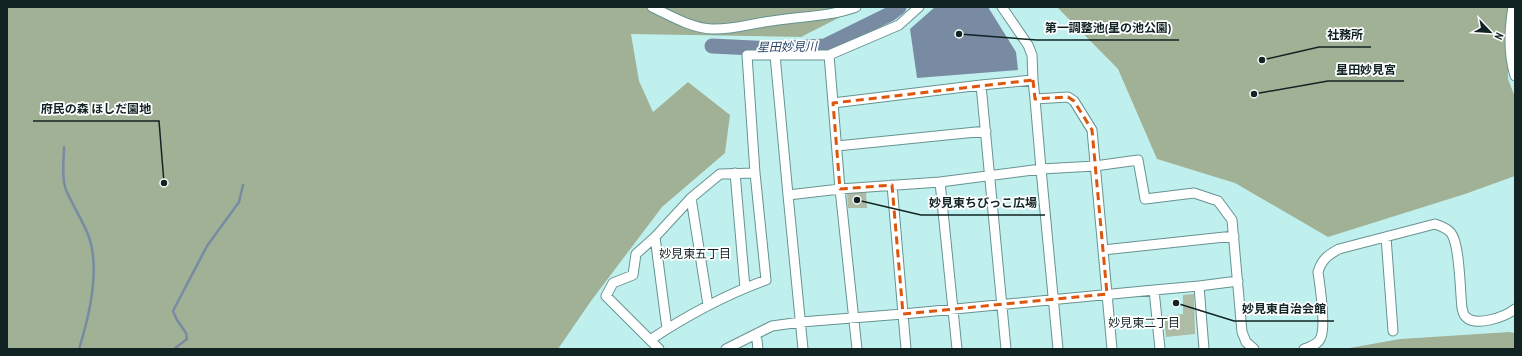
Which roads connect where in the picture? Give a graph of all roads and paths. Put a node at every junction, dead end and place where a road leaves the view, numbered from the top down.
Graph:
1 (652, 7) edge
2 (856, 7) edge
3 (919, 7) edge
4 (1002, 7) edge
5 (1513, 7) edge
6 (775, 55) junction
7 (829, 55) junction
8 (1515, 76) edge
9 (1033, 80) junction
10 (981, 85) junction
11 (1035, 99) junction
12 (833, 104) junction
13 (986, 131) junction
14 (836, 146) junction
15 (1095, 166) junction
16 (1041, 169) junction
17 (735, 173) junction
18 (755, 173) junction
19 (990, 175) junction
20 (940, 182) junction
21 (892, 185) junction
22 (840, 189) junction
23 (788, 195) junction
24 (691, 198) junction
25 (1234, 236) junction
26 (655, 237) junction
27 (1386, 237) junction
28 (1103, 250) junction
29 (1238, 281) junction
30 (1199, 286) junction
31 (745, 288) junction
32 (1154, 290) junction
33 (1106, 294) junction
34 (1053, 299) junction
35 (1003, 303) junction
36 (708, 305) junction
37 (953, 308) junction
38 (1515, 309) edge
39 (903, 314) junction
40 (854, 317) junction
41 (801, 322) junction
42 (667, 329) junction
43 (1393, 331) dead end
44 (754, 335) junction
45 (650, 340) junction
46 (659, 349) edge
47 (726, 349) edge
48 (758, 349) edge
49 (804, 349) edge
50 (857, 349) edge
51 (906, 349) edge
52 (958, 349) edge
53 (1006, 349) edge
54 (1058, 349) edge
55 (1112, 349) edge
56 (1160, 349) edge
57 (1204, 349) edge
58 (1254, 349) edge
59 (1304, 349) edge

1 - 2 street
3 - 7 street
4 - 9 street
5 - 8 street
6 - 7 street
6 - 18 street
6 - 23 street
7 - 12 street
9 - 10 street
9 - 11 street
10 - 12 street
10 - 13 street
11 - 15 street
11 - 16 street
12 - 14 street
13 - 14 street
13 - 19 street
14 - 22 street
15 - 16 street
15 - 25 street
15 - 28 street
16 - 19 street
16 - 34 street
17 - 18 street
17 - 24 street
17 - 31 street
18 - 31 street
19 - 20 street
19 - 35 street
20 - 21 street
20 - 37 street
21 - 22 street
21 - 39 street
22 - 23 street
22 - 40 street
23 - 41 street
24 - 26 street
24 - 36 street
25 - 28 street
25 - 29 street
26 - 42 street
26 - 45 street
27 - 38 street
27 - 43 street
27 - 59 street
28 - 33 street
29 - 30 street
29 - 58 street
30 - 32 street
30 - 57 street
31 - 36 street
32 - 33 street
32 - 56 street
33 - 34 street
33 - 55 street
34 - 35 street
34 - 54 street
35 - 37 street
35 - 53 street
36 - 42 street
37 - 39 street
37 - 52 street
39 - 40 street
39 - 51 street
40 - 41 street
40 - 50 street
41 - 44 street
41 - 49 street
42 - 45 street
44 - 47 street
44 - 48 street
45 - 46 street

